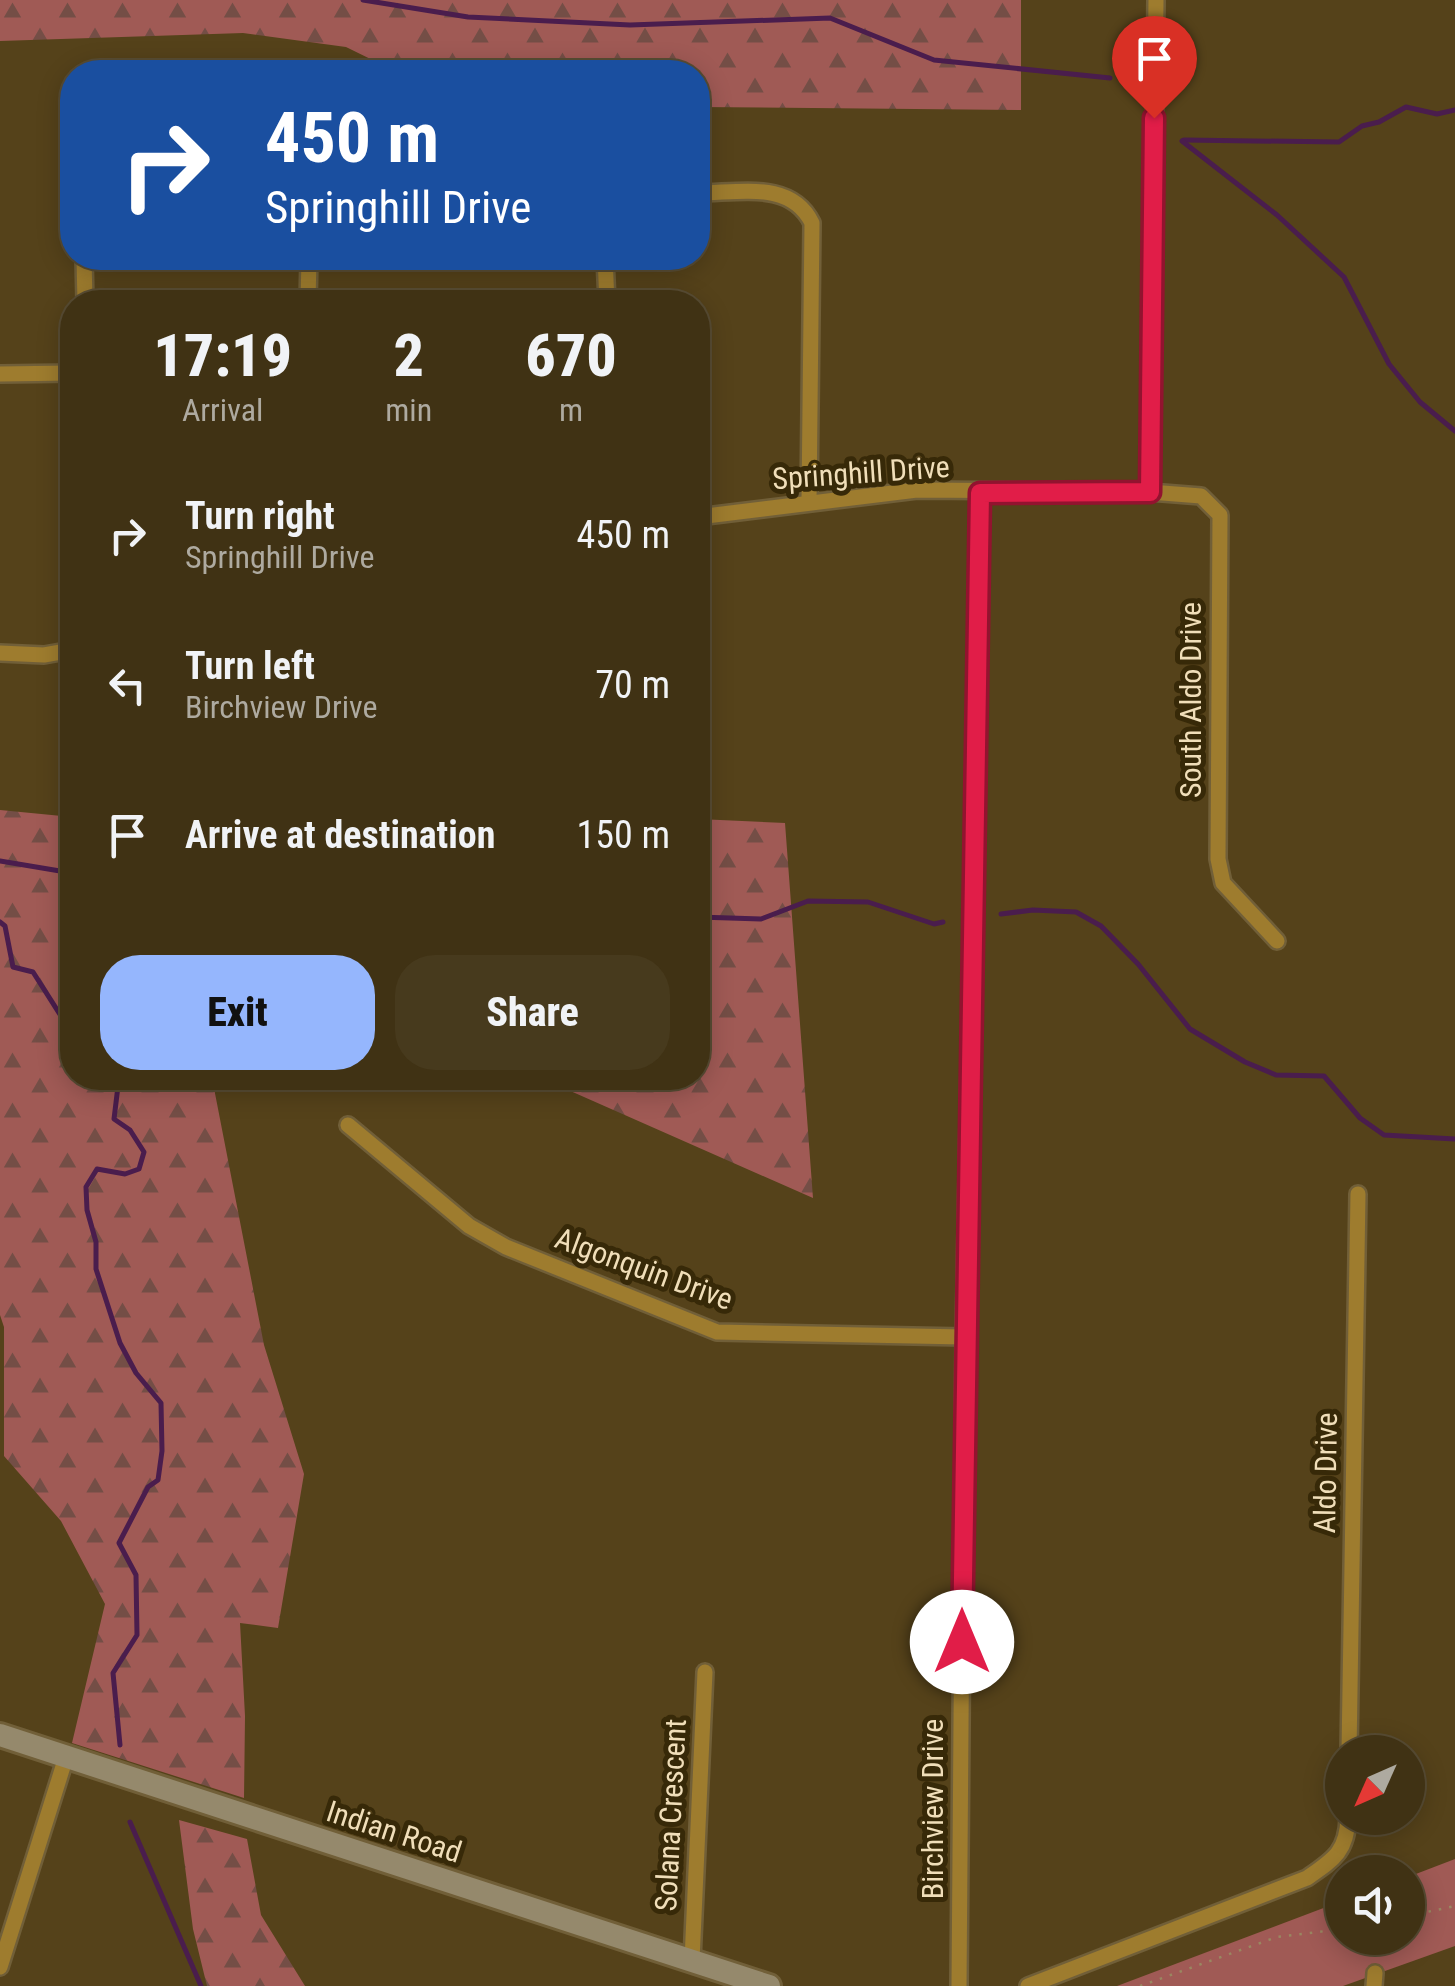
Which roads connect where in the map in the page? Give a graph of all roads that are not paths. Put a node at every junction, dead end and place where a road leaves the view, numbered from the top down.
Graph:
1 (1156, 0) edge
2 (710, 193) edge
3 (60, 373) edge
4 (0, 374) edge
5 (1150, 492) junction
6 (980, 493) junction
7 (809, 502) junction
8 (710, 515) edge
9 (60, 652) edge
10 (0, 653) edge
11 (1278, 941) dead end
12 (348, 1125) dead end
13 (1358, 1194) dead end
14 (964, 1337) junction
15 (705, 1672) dead end
16 (0, 1735) edge
17 (1349, 1735) edge
18 (66, 1757) junction
19 (1346, 1835) edge
20 (692, 1960) junction
21 (0, 1967) edge
22 (769, 1986) edge
23 (958, 1986) edge
24 (1028, 1986) edge

1 - 5 street
2 - 7 street
3 - 4 street
5 - 6 street, Springhill Drive
5 - 11 street, South Aldo Drive
6 - 7 street, Springhill Drive
6 - 14 street, Birchview Drive
7 - 8 street, Springhill Drive
9 - 10 street
12 - 14 street, Algonquin Drive
13 - 17 street, Aldo Drive
14 - 23 street, Birchview Drive
15 - 20 street, Solana Crescent
16 - 18 street, Indian Road
18 - 20 street, Indian Road
18 - 21 street
19 - 24 street
20 - 22 street, Indian Road

